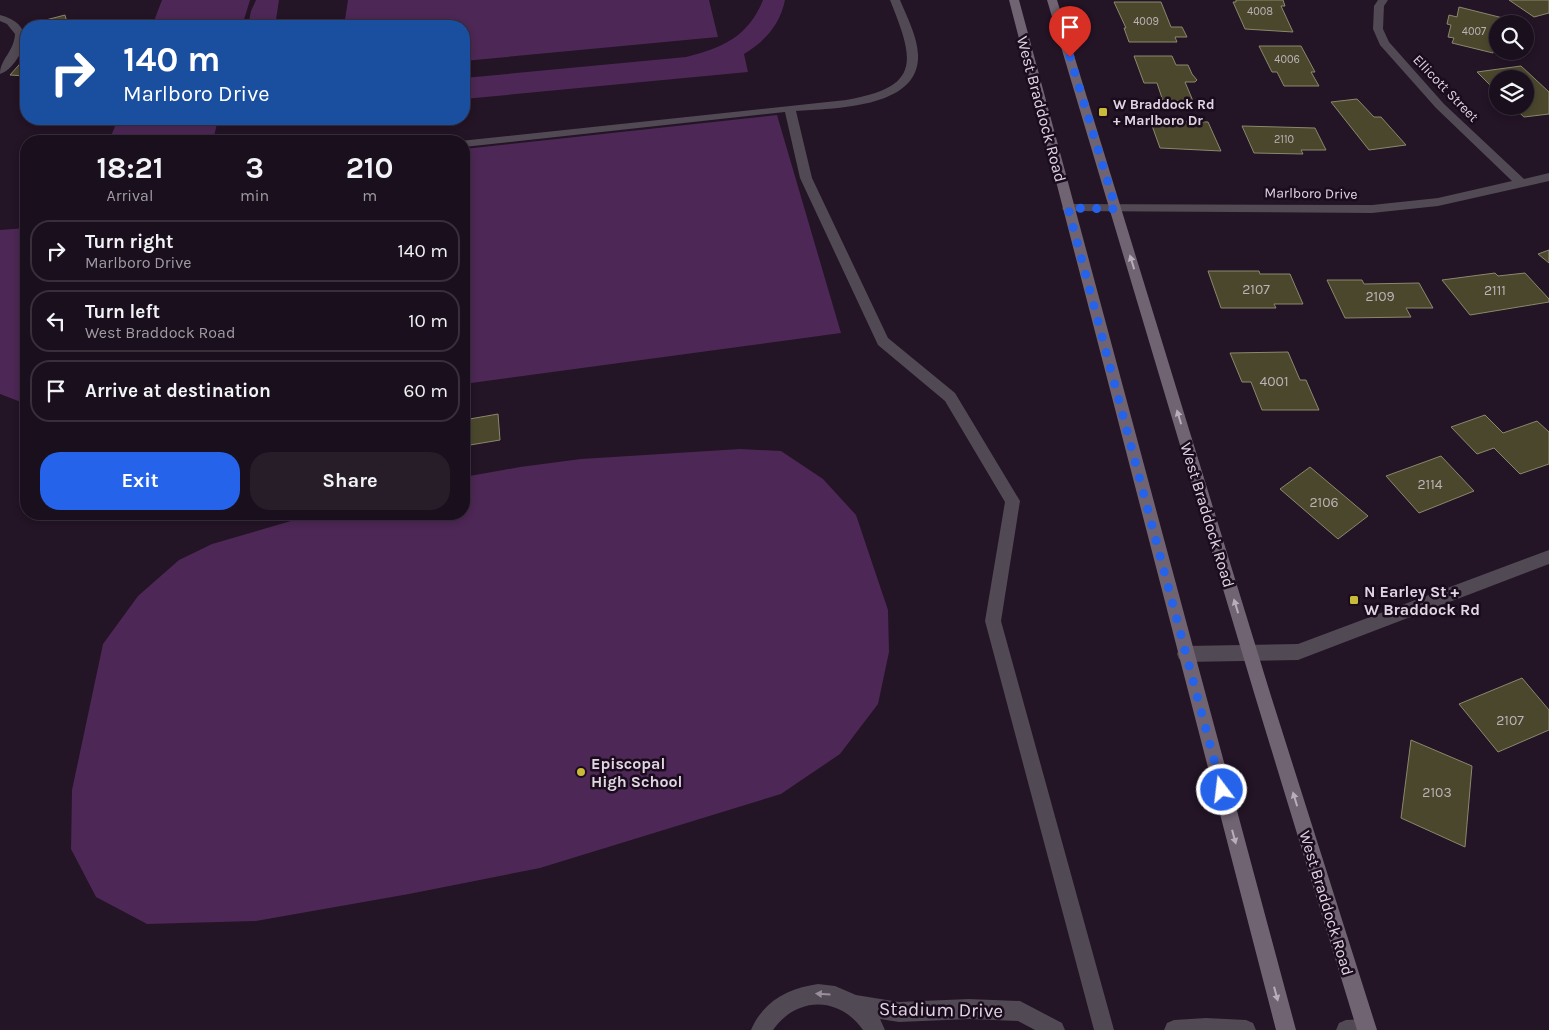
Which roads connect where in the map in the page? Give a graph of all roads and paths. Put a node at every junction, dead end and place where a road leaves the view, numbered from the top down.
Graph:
1 (895, 0) edge
2 (1014, 0) edge
3 (1052, 0) edge
4 (1383, 0) edge
5 (0, 18) edge
6 (0, 71) edge
7 (790, 108) junction
8 (470, 142) edge
9 (1549, 177) edge
10 (1521, 183) junction
11 (1068, 208) junction
12 (1116, 209) junction
13 (1549, 556) edge
14 (1250, 653) junction
15 (1185, 654) junction
16 (853, 1005) junction
17 (761, 1030) edge
18 (875, 1030) edge
19 (1055, 1030) edge
20 (1104, 1030) edge
21 (1174, 1030) edge
22 (1246, 1030) edge
23 (1286, 1030) edge
24 (1346, 1030) edge
25 (1367, 1030) edge
26 (1372, 1030) edge

1 - 7 street
2 - 11 main road, West Braddock Road
3 - 12 main road, West Braddock Road
4 - 10 street, Ellicott Street
5 - 6 street
7 - 8 street
7 - 20 street
9 - 10 street, Marlboro Drive
10 - 12 street, Marlboro Drive
11 - 12 street, Marlboro Drive
11 - 15 main road, West Braddock Road
14 -> 12 main road, West Braddock Road
13 - 14 street
14 - 15 street
25 -> 14 main road, West Braddock Road
15 -> 23 main road, West Braddock Road
16 -> 17 street, Stadium Drive
16 - 18 street, Stadium Drive
16 - 19 street, Stadium Drive
21 - 22 street
24 - 25 street
25 - 26 street

